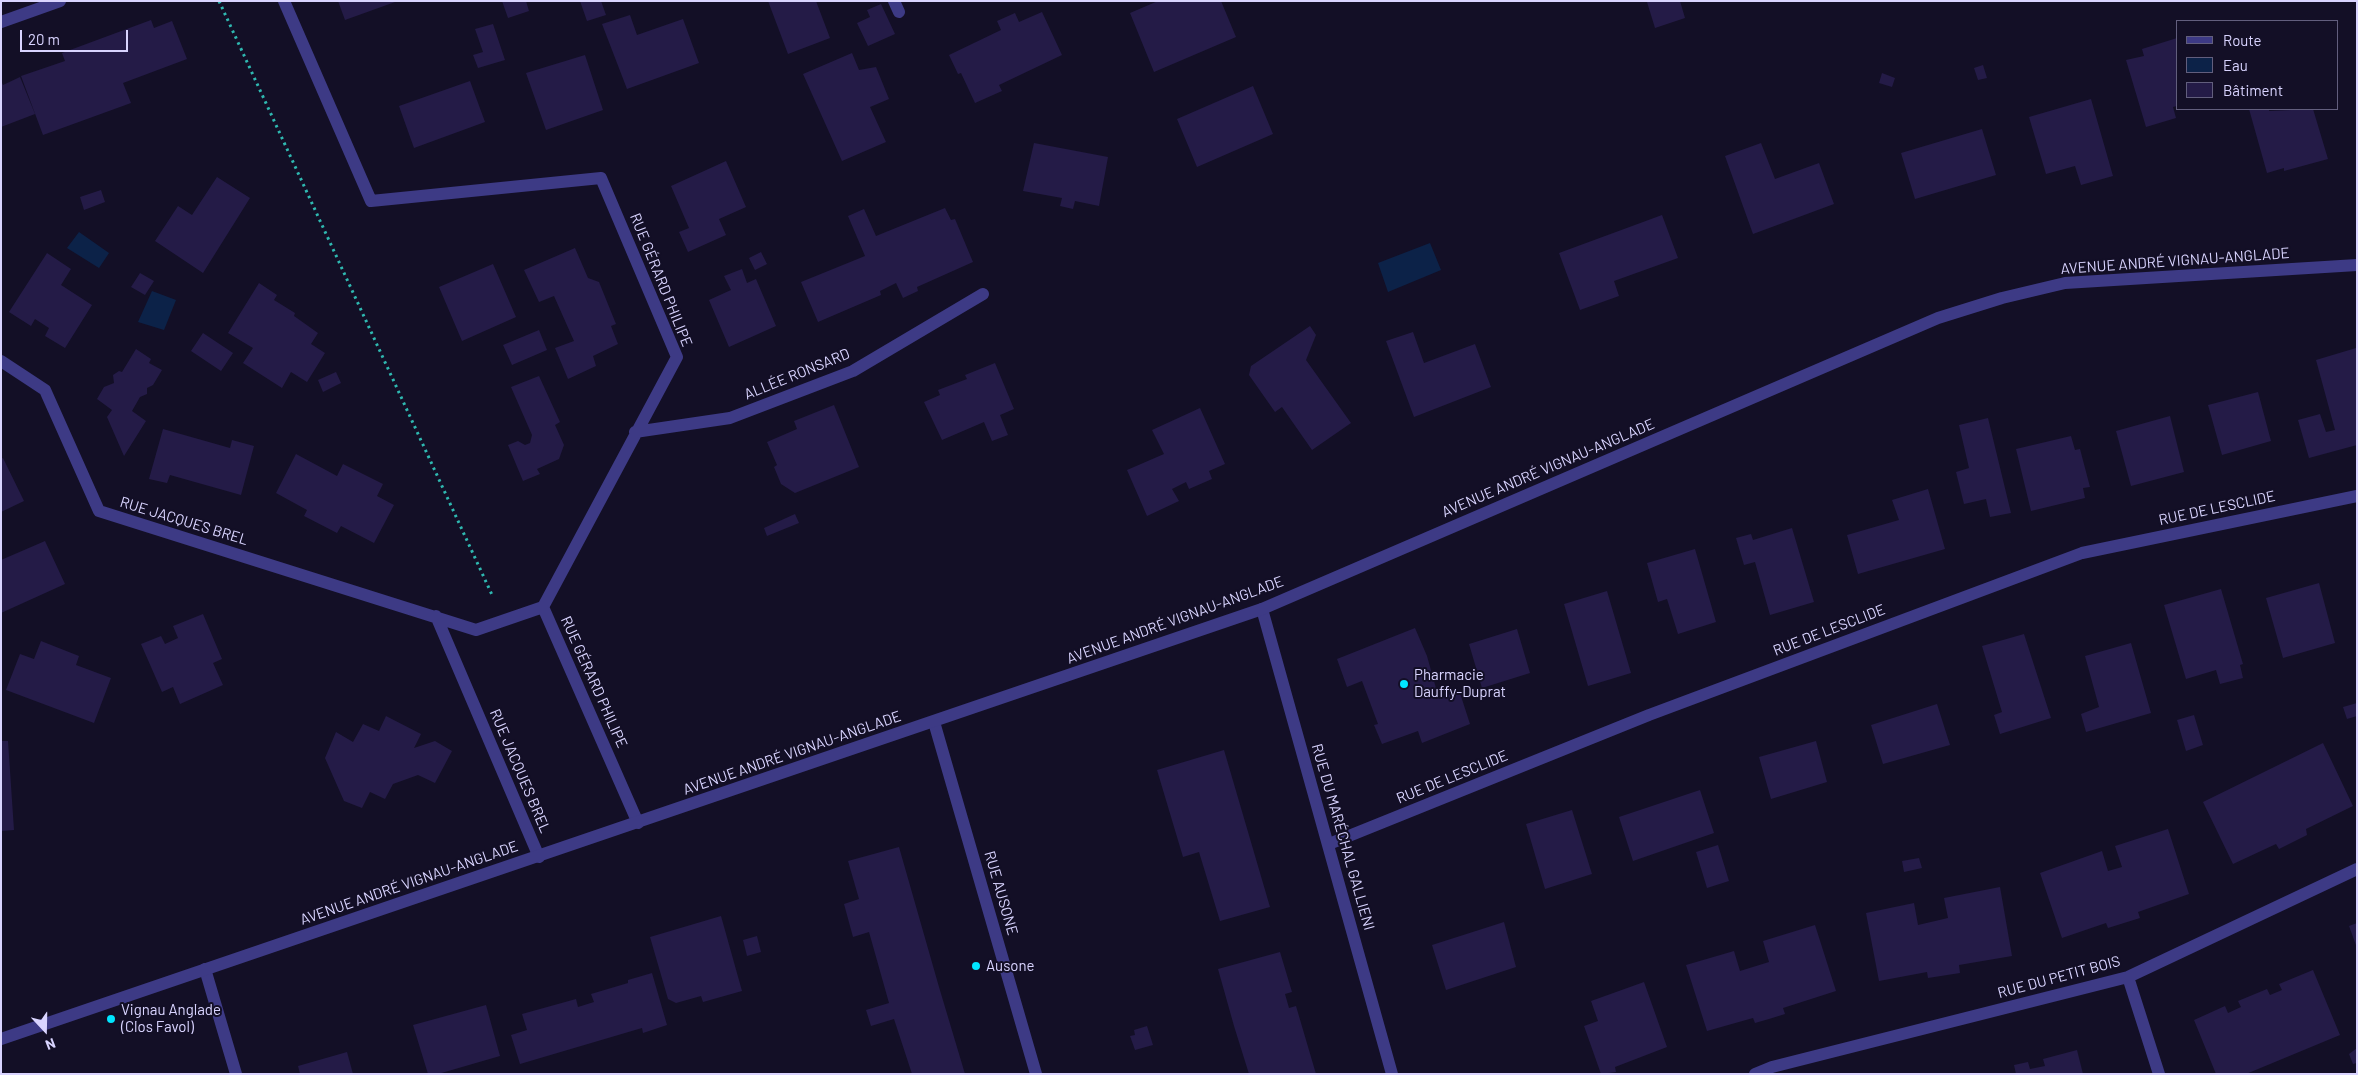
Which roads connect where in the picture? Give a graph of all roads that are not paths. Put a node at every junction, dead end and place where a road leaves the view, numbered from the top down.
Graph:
1 (60, 1) edge
2 (284, 1) edge
3 (1, 22) edge
4 (2357, 265) edge
5 (983, 294) dead end
6 (1, 361) edge
7 (636, 432) junction
8 (2357, 496) edge
9 (543, 607) junction
10 (1262, 609) junction
11 (436, 616) junction
12 (934, 722) junction
13 (638, 823) junction
14 (1329, 844) junction
15 (539, 857) junction
16 (2357, 869) edge
17 (205, 969) junction
18 (2128, 977) junction
19 (1, 1039) edge
20 (1773, 1070) edge
21 (236, 1074) edge
22 (1036, 1074) edge
23 (1392, 1074) edge
24 (1755, 1074) edge
25 (2158, 1074) edge

1 - 3 street
2 - 7 street, RUE GÉRARD PHILIPE
4 - 10 street, AVENUE ANDRÉ VIGNAU-ANGLADE
5 - 7 street, ALLÉE RONSARD
6 - 11 street, RUE JACQUES BREL
7 - 9 street, RUE GÉRARD PHILIPE
8 - 14 street, RUE DE LESCLIDE
9 - 11 street, RUE JACQUES BREL
9 - 13 street, RUE GÉRARD PHILIPE
10 - 12 street, AVENUE ANDRÉ VIGNAU-ANGLADE
10 - 14 street, RUE DU MARÉCHAL GALLIENI
11 - 15 street, RUE JACQUES BREL
12 - 13 street, AVENUE ANDRÉ VIGNAU-ANGLADE
12 - 22 street, RUE AUSONE
13 - 15 street, AVENUE ANDRÉ VIGNAU-ANGLADE
14 - 23 street, RUE DU MARÉCHAL GALLIENI
15 - 17 street, AVENUE ANDRÉ VIGNAU-ANGLADE
16 - 18 street, RUE DU PETIT BOIS
17 - 19 street, AVENUE ANDRÉ VIGNAU-ANGLADE
17 - 21 street
18 - 20 street, RUE DU PETIT BOIS
18 - 25 street
20 - 24 street, RUE DU PETIT BOIS

